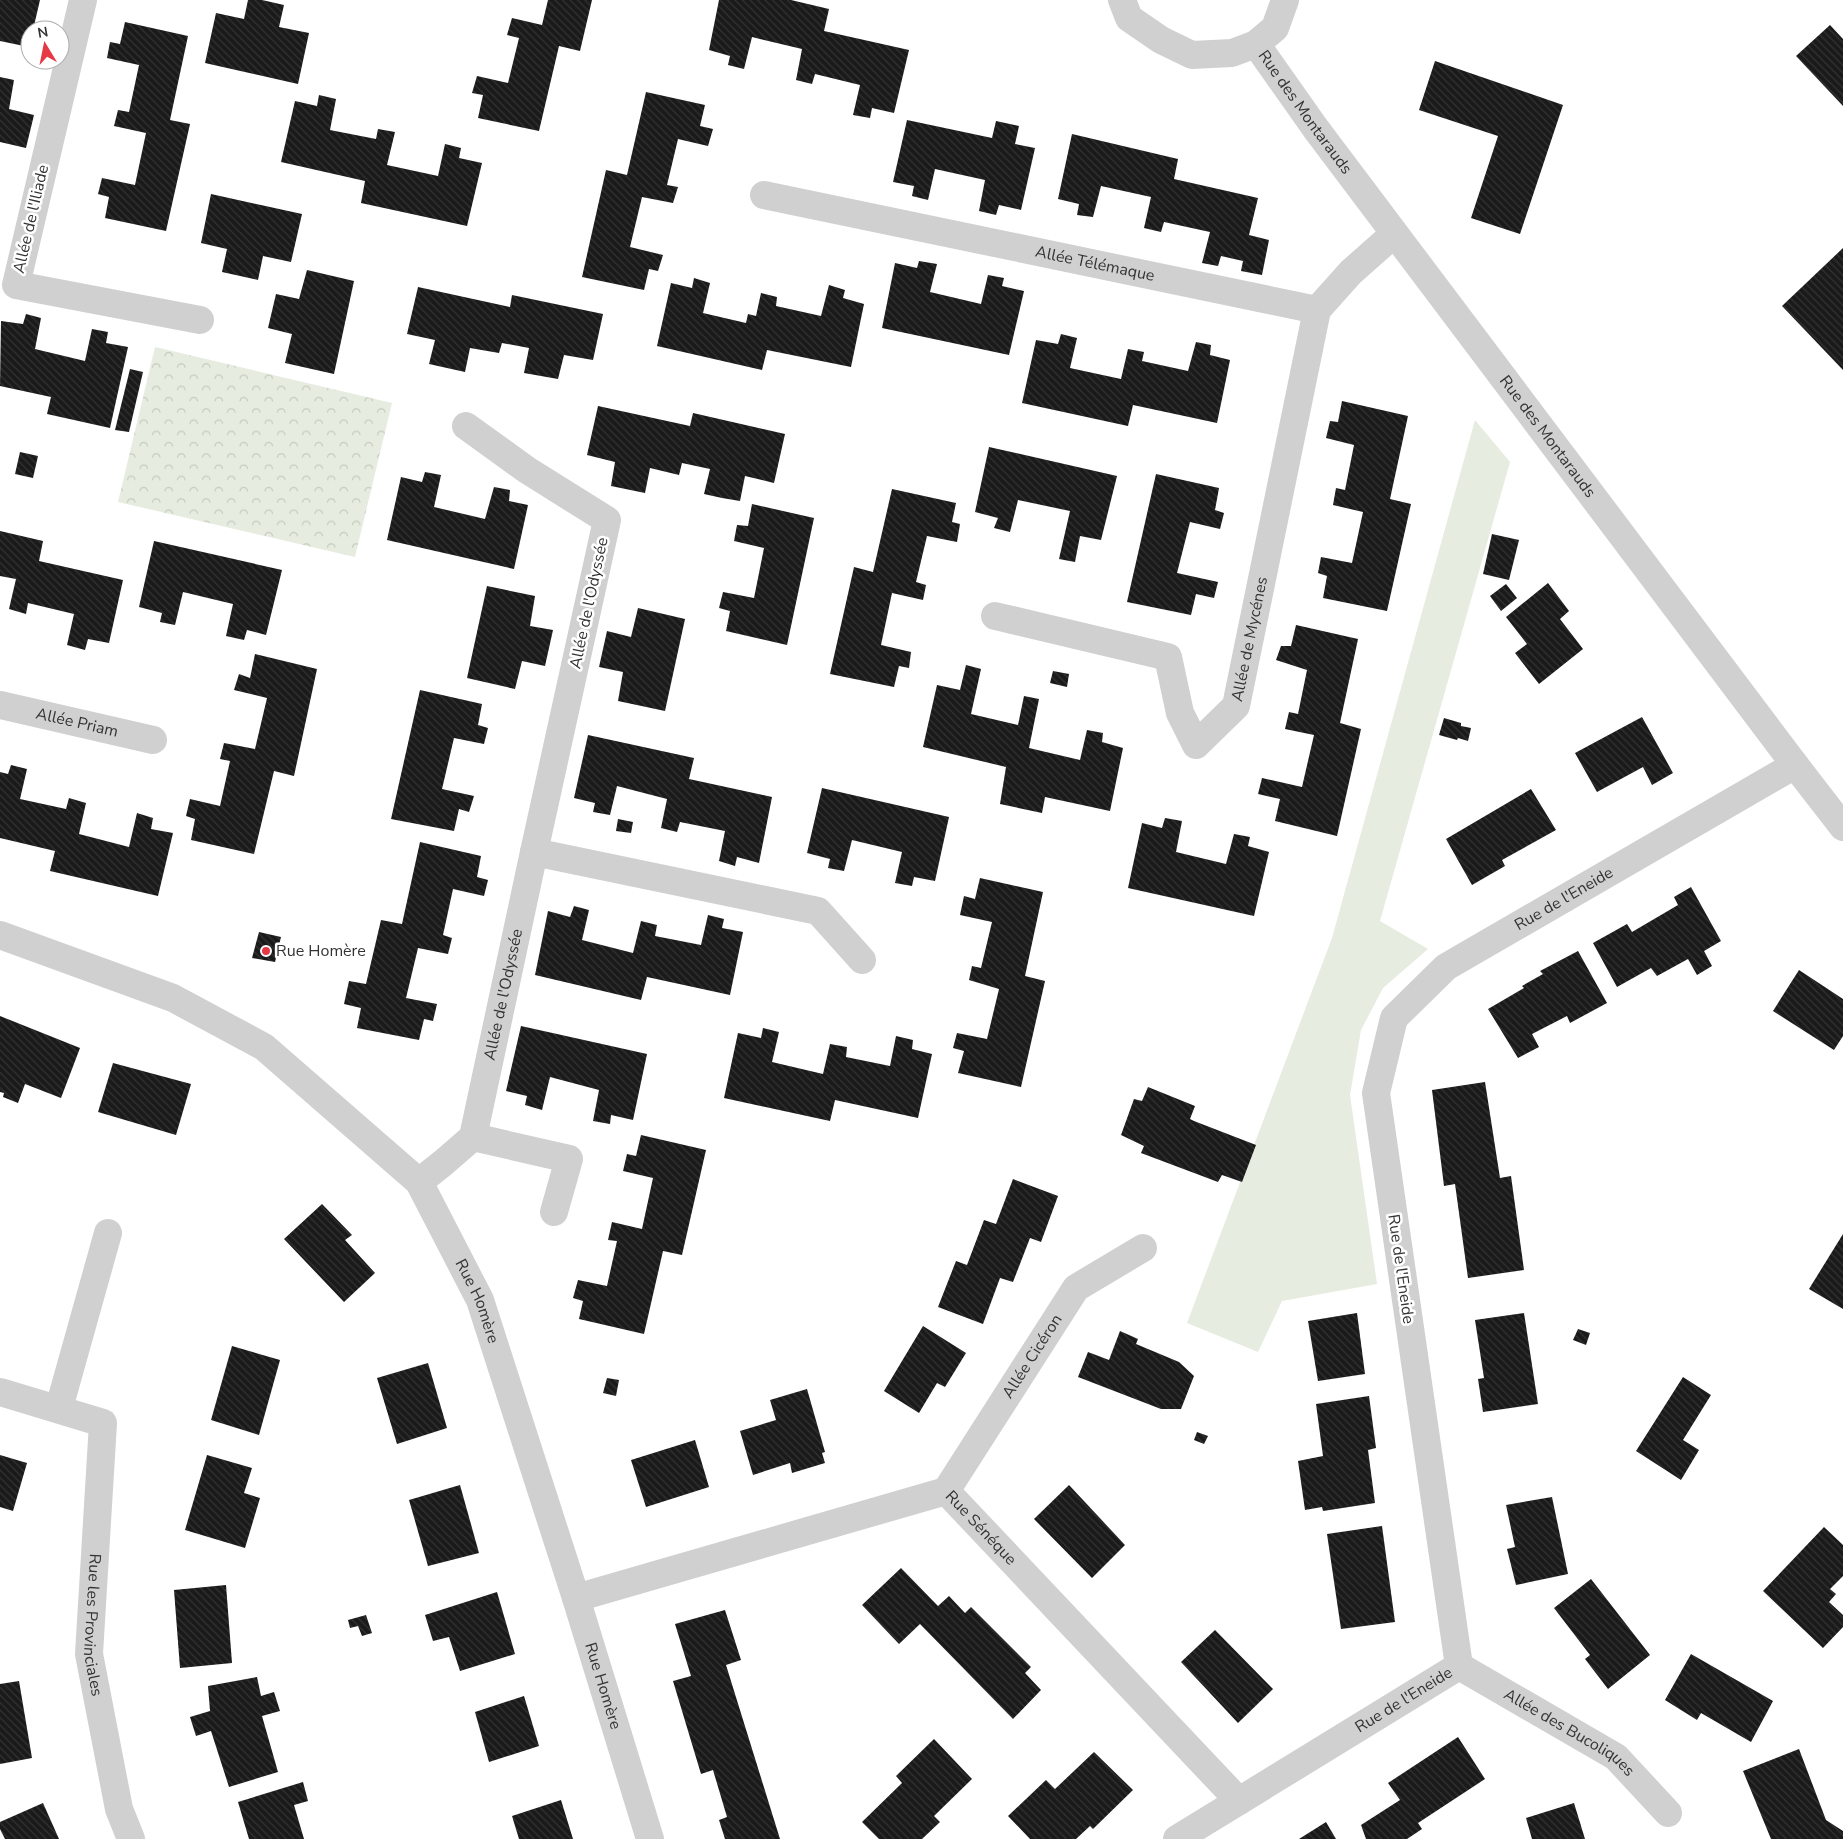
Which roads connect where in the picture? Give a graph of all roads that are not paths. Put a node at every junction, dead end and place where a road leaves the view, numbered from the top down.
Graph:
1 (83, 0) edge
2 (1122, 0) edge
3 (1285, 0) edge
4 (1256, 44) junction
5 (764, 195) dead end
6 (1394, 234) junction
7 (1316, 310) junction
8 (200, 320) dead end
9 (466, 426) dead end
10 (995, 616) dead end
11 (0, 705) edge
12 (153, 740) dead end
13 (1795, 766) junction
14 (1843, 827) edge
15 (534, 852) junction
16 (0, 935) edge
17 (862, 960) dead end
18 (472, 1137) junction
19 (418, 1182) junction
20 (554, 1212) dead end
21 (108, 1233) dead end
22 (1143, 1248) dead end
23 (0, 1392) edge
24 (59, 1408) junction
25 (946, 1491) junction
26 (576, 1598) junction
27 (1459, 1666) junction
28 (1239, 1801) junction
29 (1668, 1812) dead end
30 (131, 1839) edge
31 (650, 1839) edge
32 (1177, 1839) edge

1 - 8 street, Allée de l'Iliade
2 - 4 street
3 - 4 street
4 - 6 street, Rue des Montarauds
5 - 7 street, Allée Télémaque
6 - 7 street
6 - 13 street, Rue des Montarauds
7 - 10 street, Allée de Mycénes
9 - 15 street, Allée de l'Odyssée
11 - 12 street, Allée Priam
13 - 14 street, Rue des Montarauds
13 - 27 street, Rue de l'Eneide
15 - 17 street
15 - 18 street, Allée de l'Odyssée
16 - 19 street, Rue Homère
18 - 19 street
18 - 20 street
19 - 26 street, Rue Homère
21 - 24 street
22 - 25 street, Allée Cicéron
23 - 24 street, Rue les Provinciales
24 - 30 street, Rue les Provinciales
25 - 26 street, Rue Sénéque
25 - 28 street, Rue Sénéque
26 - 31 street, Rue Homère
27 - 28 street, Rue de l'Eneide
27 - 29 street, Allée des Bucoliques
28 - 32 street, Rue de l'Eneide

